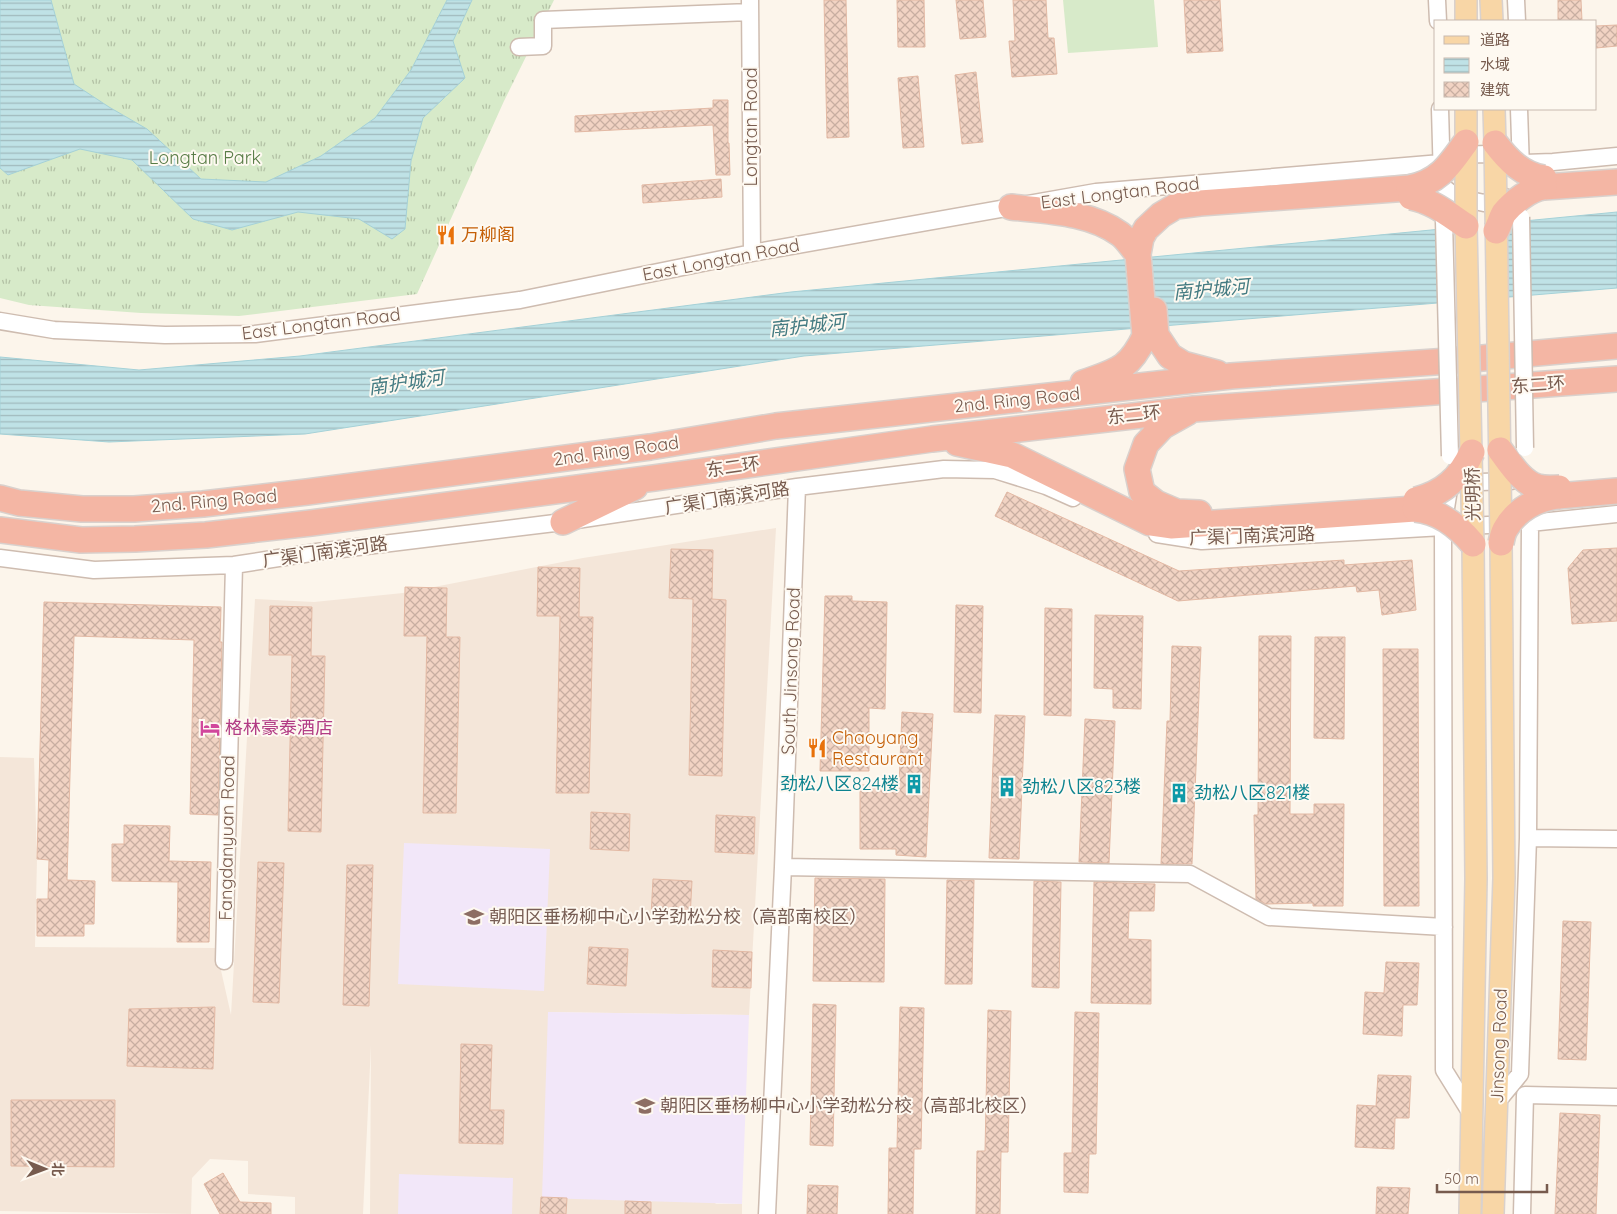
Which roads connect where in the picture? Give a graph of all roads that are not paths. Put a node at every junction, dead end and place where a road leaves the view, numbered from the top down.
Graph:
1 (1437, 0) edge
2 (1466, 0) edge
3 (1491, 0) edge
4 (1516, 0) edge
5 (750, 6) edge
6 (1438, 20) edge
7 (1466, 20) edge
8 (1492, 20) edge
9 (1517, 20) edge
10 (519, 47) dead end
11 (1440, 110) edge
12 (1466, 110) edge
13 (1494, 110) edge
14 (1519, 110) edge
15 (1466, 142) junction
16 (1495, 144) junction
17 (1617, 156) edge
18 (1521, 163) junction
19 (1441, 164) junction
20 (1617, 174) edge
21 (1617, 182) edge
22 (1536, 184) junction
23 (1442, 186) junction
24 (1410, 193) junction
25 (1011, 207) junction
26 (1455, 224) junction
27 (1496, 231) junction
28 (752, 253) junction
29 (1144, 254) junction
30 (0, 321) edge
31 (1150, 335) junction
32 (1617, 346) edge
33 (1231, 376) junction
34 (1617, 379) edge
35 (1058, 395) junction
36 (1194, 409) junction
37 (932, 438) junction
38 (1500, 450) junction
39 (1461, 454) junction
40 (654, 478) junction
41 (1526, 480) junction
42 (1450, 483) junction
43 (1617, 483) edge
44 (797, 487) junction
45 (1617, 491) edge
46 (1559, 492) junction
47 (0, 498) edge
48 (1416, 505) junction
49 (1617, 514) edge
50 (563, 522) junction
51 (1530, 523) junction
52 (1443, 527) junction
53 (0, 530) edge
54 (1501, 543) junction
55 (1473, 544) junction
56 (0, 558) edge
57 (234, 565) junction
58 (1528, 838) junction
59 (1617, 839) edge
60 (783, 867) junction
61 (1504, 878) joint
62 (1476, 880) joint
63 (1444, 928) junction
64 (224, 960) dead end
65 (1617, 1097) edge
66 (1497, 1102) junction
67 (1472, 1116) junction
68 (767, 1214) edge
69 (1470, 1214) edge
70 (1493, 1214) edge
71 (1522, 1214) edge

1 - 6 street
2 - 7 main road
3 - 8 main road
4 - 9 street
5 - 10 street
5 - 28 street, Longtan Road
11 - 19 street
12 - 15 main road, 光明桥, bridge
13 - 16 main road, 光明桥
14 - 18 street
15 - 24 highway, bridge
15 - 26 main road, 光明桥, bridge
16 - 22 highway, bridge
16 - 27 main road, 光明桥, bridge
17 - 18 street
18 - 19 street, East Longtan Road
18 - 22 street
19 - 23 street
19 - 25 street, East Longtan Road
20 - 22 highway
21 - 22 highway
22 - 23 street
22 - 27 highway, bridge
22 - 41 street, bridge
23 - 26 street
24 - 26 highway, bridge
24 - 29 highway
25 - 28 street, East Longtan Road
25 - 29 highway
26 - 39 main road, 光明桥, bridge
27 - 38 main road, 光明桥, bridge
28 - 30 street, East Longtan Road
29 - 31 highway
31 - 33 highway
31 - 35 highway
32 - 33 highway, 东二环
33 - 35 highway, 2nd. Ring Road
34 - 36 highway, 东二环
35 - 47 highway, 2nd. Ring Road
36 - 37 highway, 东二环
36 - 48 highway
37 - 40 highway, 东二环
37 - 48 highway
38 - 46 highway, bridge
38 - 54 main road, 光明桥, bridge
39 - 42 street
39 - 48 highway, bridge
39 - 55 main road, 光明桥, bridge
40 - 50 highway
40 - 53 highway, 2nd. Ring Road
41 - 42 street
41 - 51 street
42 - 52 street
43 - 46 highway
44 - 50 street, 广渠门南滨河路
44 - 52 street, 广渠门南滨河路
44 - 60 street, South Jinsong Road
45 - 46 highway
46 - 54 highway, bridge
48 - 55 highway, bridge
49 - 51 street, 广渠门南滨河路
50 - 57 street, 广渠门南滨河路
51 - 52 street, 广渠门南滨河路
51 - 58 street
52 - 63 street
54 - 61 main road, 光明桥
55 - 62 main road, 光明桥
56 - 57 street, 广渠门南滨河路
57 - 64 street, Fangdanyuan Road
58 - 59 street
58 - 66 street
60 - 63 street
60 - 68 street, South Jinsong Road
61 - 66 main road, Jinsong Road
62 - 67 main road, Jinsong Road
63 - 67 street
65 - 71 street
66 - 70 main road, Jinsong Road
67 - 69 main road, Jinsong Road

